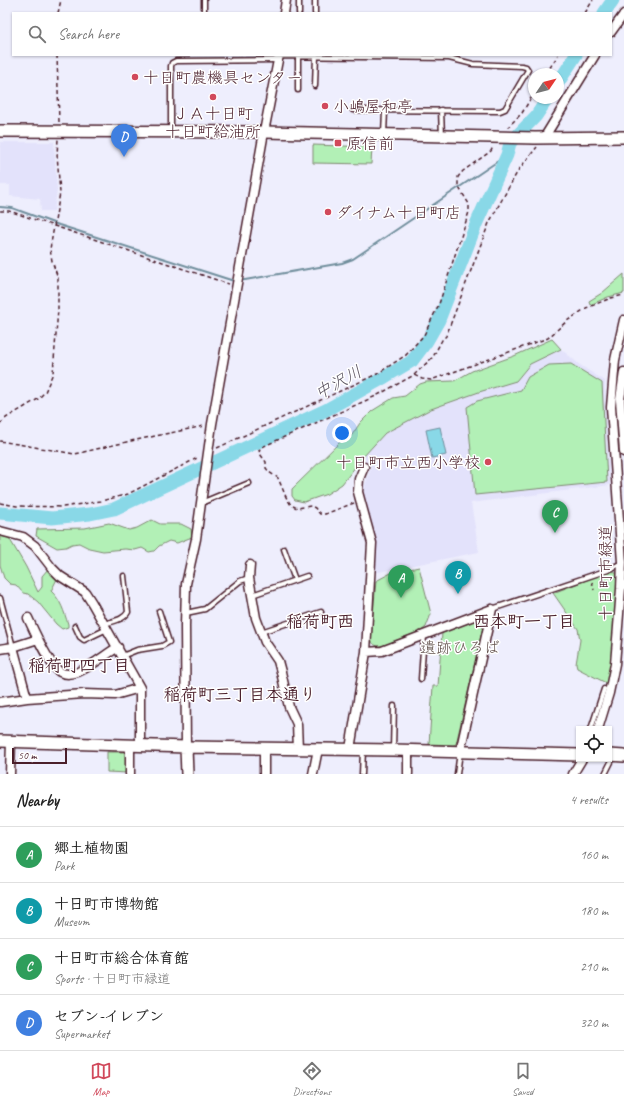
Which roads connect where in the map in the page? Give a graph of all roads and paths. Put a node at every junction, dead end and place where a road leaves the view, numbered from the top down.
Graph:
1 (61, 0) edge
2 (204, 0) edge
3 (286, 0) edge
4 (299, 0) edge
5 (316, 0) edge
6 (593, 0) edge
7 (58, 12) edge
8 (204, 12) edge
9 (284, 12) edge
10 (299, 12) edge
11 (316, 12) edge
12 (586, 12) edge
13 (624, 14) edge
14 (612, 31) edge
15 (206, 56) edge
16 (298, 56) edge
17 (316, 56) edge
18 (557, 56) edge
19 (594, 56) edge
20 (278, 57) edge
21 (207, 60) junction
22 (550, 68) edge
23 (315, 86) dead end
24 (298, 90) dead end
25 (528, 103) edge
26 (353, 110) dead end
27 (441, 110) junction
28 (384, 111) junction
29 (0, 131) edge
30 (171, 131) junction
31 (264, 132) junction
32 (384, 135) junction
33 (442, 136) junction
34 (624, 137) edge
35 (502, 138) junction
36 (540, 138) junction
37 (0, 211) edge
38 (54, 225) junction
39 (236, 287) junction
40 (624, 295) edge
41 (624, 320) edge
42 (624, 372) edge
43 (414, 375) junction
44 (622, 400) edge
45 (0, 424) edge
46 (212, 424) junction
47 (0, 441) edge
48 (624, 452) edge
49 (208, 455) junction
50 (364, 467) dead end
51 (249, 483) dead end
52 (360, 501) junction
53 (0, 503) edge
54 (201, 503) junction
55 (0, 531) edge
56 (284, 549) dead end
57 (623, 562) edge
58 (250, 565) dead end
59 (124, 576) dead end
60 (307, 576) dead end
61 (590, 576) junction
62 (249, 578) junction
63 (296, 580) junction
64 (594, 590) dead end
65 (252, 595) junction
66 (0, 598) edge
67 (492, 609) junction
68 (159, 611) dead end
69 (321, 612) dead end
70 (186, 613) junction
71 (28, 618) dead end
72 (75, 626) dead end
73 (106, 626) junction
74 (261, 632) junction
75 (424, 635) junction
76 (38, 639) junction
77 (13, 647) junction
78 (118, 647) junction
79 (0, 649) edge
80 (366, 652) junction
81 (122, 656) junction
82 (422, 679) dead end
83 (140, 688) junction
84 (604, 689) dead end
85 (27, 698) junction
86 (0, 702) edge
87 (394, 706) dead end
88 (592, 726) edge
89 (599, 726) edge
90 (5, 741) edge
91 (135, 745) junction
92 (186, 747) junction
93 (264, 748) junction
94 (298, 748) junction
95 (318, 749) junction
96 (350, 749) junction
97 (363, 750) junction
98 (393, 750) junction
99 (408, 750) junction
100 (460, 752) junction
101 (576, 755) edge
102 (616, 756) edge
103 (580, 762) edge
104 (10, 774) edge
105 (130, 774) edge
106 (187, 774) edge
107 (264, 774) edge
108 (313, 774) edge
109 (362, 774) edge
110 (408, 774) edge
111 (457, 774) edge
112 (573, 774) edge
113 (605, 774) edge

1 - 7 path
2 - 8 lane
3 - 9 street
4 - 10 lane
5 - 11 lane
6 - 12 path
13 - 14 street
15 - 21 lane
16 - 17 lane
16 - 20 lane
16 - 24 lane
17 - 23 lane
17 - 27 lane
18 - 22 path
19 - 36 street
20 - 21 lane
20 - 31 street
21 - 30 lane
25 - 35 path
26 - 28 lane
27 - 28 lane
27 - 33 lane
28 - 32 lane
29 - 30 street
30 - 31 street
31 - 32 street
31 - 39 street
32 - 33 street
33 - 35 street
34 - 36 street
35 - 36 street
35 - 49 path
36 - 43 path
37 - 38 path
38 - 39 path
38 - 45 path
39 - 46 street
40 - 43 path
41 - 57 street, 十日町市緑道
42 - 44 street
43 - 52 path
44 - 48 street
46 - 47 path
46 - 49 street
49 - 53 path
49 - 54 street
50 - 52 street
51 - 54 lane
52 - 80 street
54 - 70 street
55 - 73 street
56 - 63 lane
57 - 61 lane
57 - 89 street, 十日町市緑道
58 - 62 street
59 - 73 lane
60 - 63 lane
61 - 64 path
61 - 67 lane
62 - 65 street
62 - 70 lane
63 - 65 lane
65 - 74 street
66 - 77 lane
67 - 75 street
67 - 100 street
68 - 81 lane
69 - 74 lane
70 - 92 street
71 - 76 street
72 - 73 lane
73 - 78 street
74 - 94 street
75 - 80 street
75 - 82 lane
76 - 77 street
76 - 78 street
77 - 79 street
77 - 85 street
78 - 81 street
80 - 96 street
81 - 83 street
83 - 85 street
83 - 91 street
84 - 88 lane
85 - 86 street
87 - 98 lane
90 - 91 street
90 - 104 street
91 - 92 street
91 - 105 street
92 - 93 street
92 - 106 street
93 - 94 street
93 - 107 street
94 - 95 street
95 - 96 street
95 - 108 street
96 - 97 street
97 - 98 street
97 - 109 lane
98 - 99 street
99 - 100 street
99 - 110 street
100 - 101 street
100 - 111 lane
102 - 113 lane
103 - 112 street

